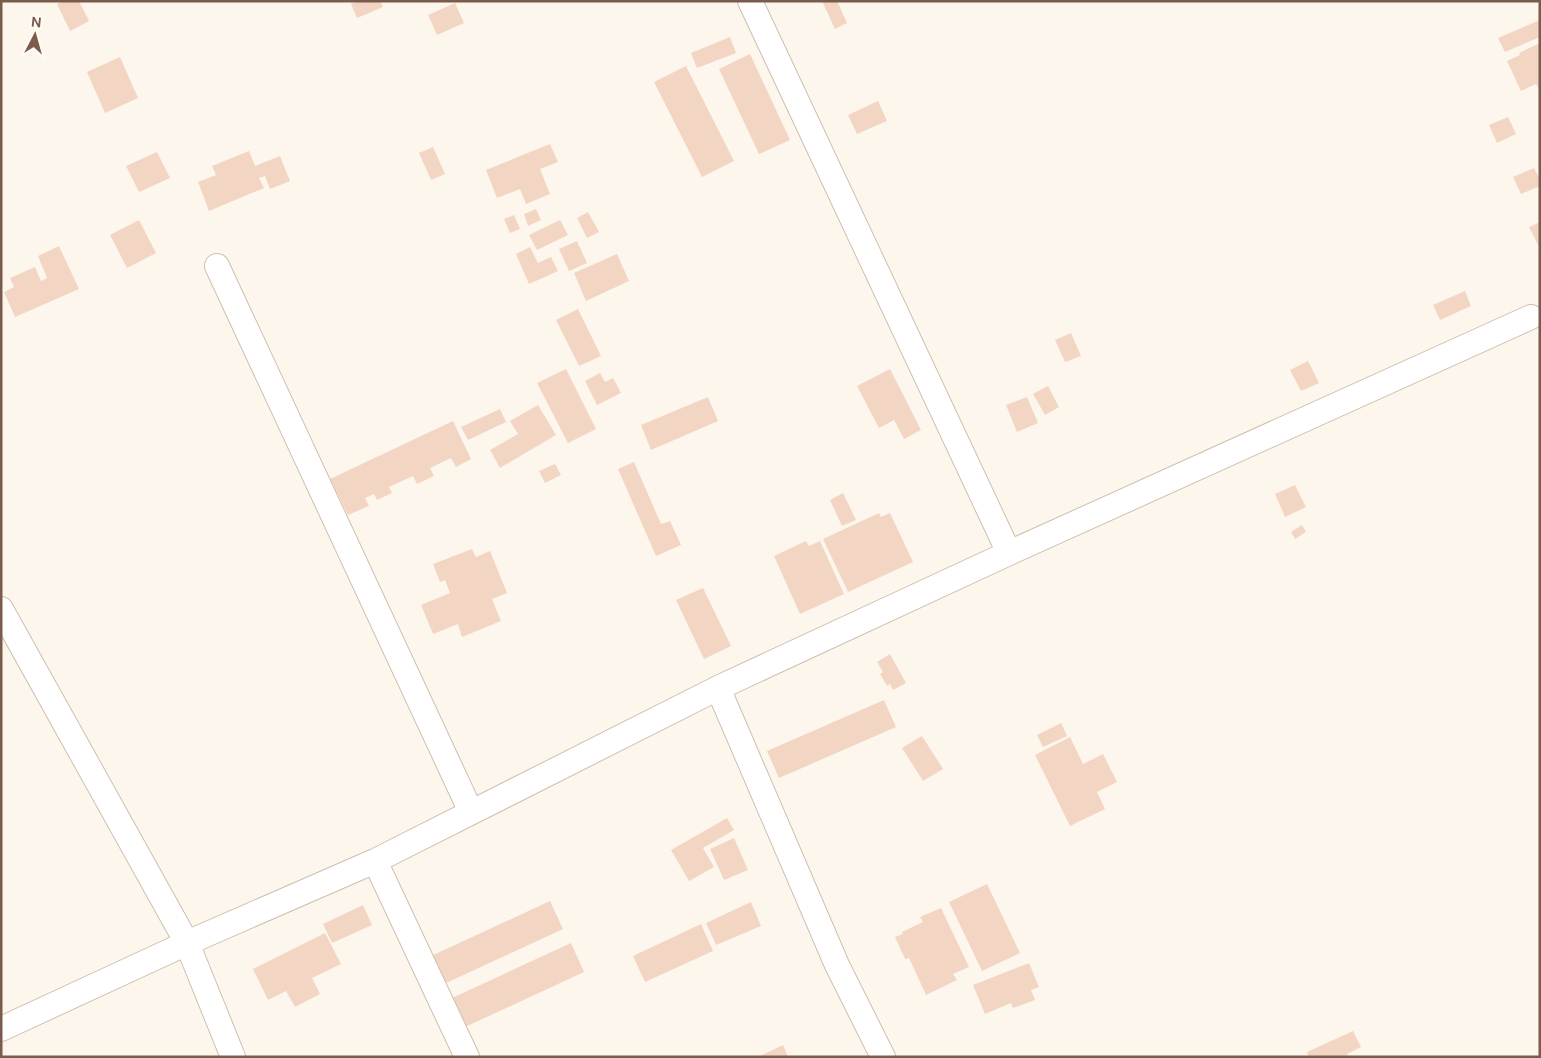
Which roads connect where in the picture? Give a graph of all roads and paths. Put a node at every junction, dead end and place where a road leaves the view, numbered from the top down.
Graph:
1 (750, 1) edge
2 (217, 266) dead end
3 (1537, 322) edge
4 (1009, 553) junction
5 (1, 609) edge
6 (718, 688) junction
7 (471, 812) junction
8 (375, 861) junction
9 (187, 943) junction
10 (1, 1029) edge
11 (233, 1057) edge
12 (467, 1057) edge
13 (883, 1057) edge

1 - 4 street
2 - 7 street
3 - 4 street
4 - 6 street
5 - 9 street
6 - 7 street
6 - 13 street
7 - 8 street
8 - 9 street
8 - 12 street
9 - 10 street
9 - 11 street

